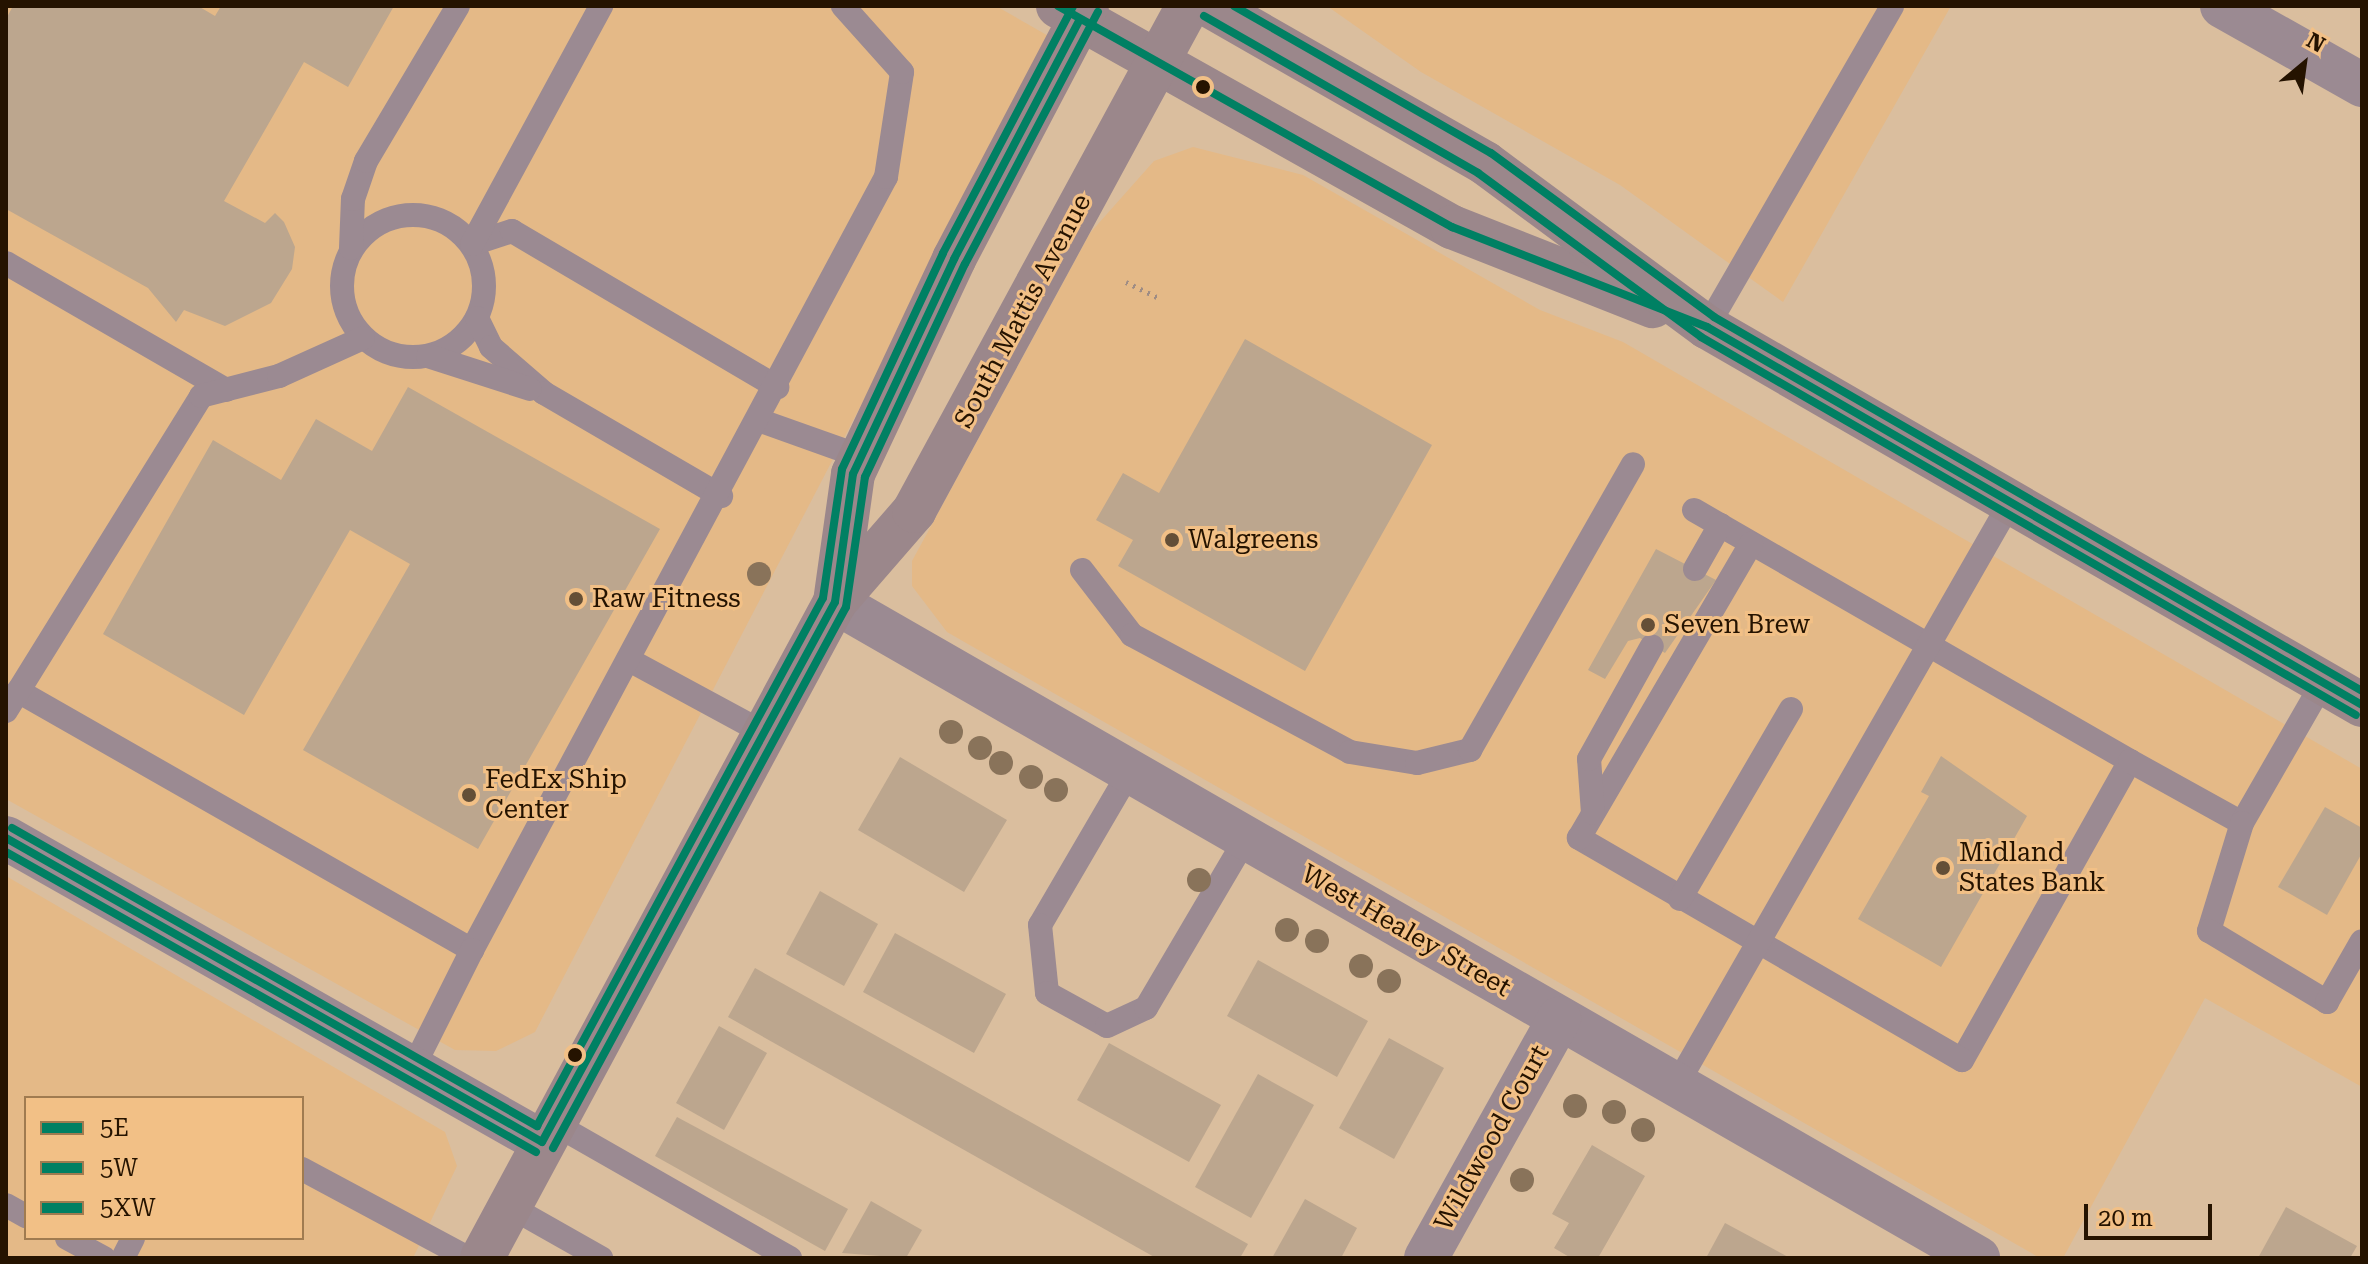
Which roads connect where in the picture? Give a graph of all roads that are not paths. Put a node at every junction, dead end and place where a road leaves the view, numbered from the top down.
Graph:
1 (458, 6) edge
2 (601, 6) edge
3 (843, 6) edge
4 (1188, 6) edge
5 (1210, 6) edge
6 (1892, 6) edge
7 (2222, 6) edge
8 (1075, 10) edge
9 (1158, 63) junction
10 (2362, 85) edge
11 (472, 244) junction
12 (351, 248) junction
13 (6, 263) edge
14 (477, 318) junction
15 (1707, 327) junction
16 (363, 338) junction
17 (428, 356) junction
18 (777, 387) junction
19 (226, 390) junction
20 (544, 393) junction
21 (761, 421) junction
22 (862, 457) junction
23 (1633, 464) dead end
24 (721, 496) junction
25 (2010, 503) junction
26 (1694, 510) dead end
27 (1720, 525) junction
28 (1751, 544) junction
29 (1695, 569) dead end
30 (1082, 570) dead end
31 (835, 602) junction
32 (1928, 645) junction
33 (1652, 646) dead end
34 (631, 661) junction
35 (2323, 682) junction
36 (12, 701) edge
37 (2362, 705) edge
38 (1791, 709) dead end
39 (764, 733) junction
40 (2130, 761) junction
41 (1130, 771) junction
42 (1593, 813) junction
43 (2242, 823) junction
44 (6, 838) edge
45 (1246, 838) junction
46 (1680, 899) junction
47 (2362, 941) edge
48 (1756, 946) junction
49 (472, 950) junction
50 (1559, 1019) junction
51 (413, 1068) junction
52 (1676, 1086) junction
53 (547, 1133) junction
54 (304, 1170) edge
55 (6, 1205) edge
56 (509, 1206) junction
57 (24, 1215) edge
58 (71, 1240) edge
59 (132, 1240) edge
60 (1966, 1255) edge
61 (104, 1258) edge
62 (123, 1258) edge
63 (468, 1258) edge
64 (482, 1258) edge
65 (601, 1258) edge
66 (790, 1258) edge
67 (1426, 1258) edge

1 - 12 lane
2 - 11 lane
3 - 18 lane
4 - 9 main road, South Mattis Avenue
5 - 15 main road
6 - 15 lane
7 - 10 street
8 - 9 main road
8 - 22 main road, South Mattis Avenue
9 - 15 main road
9 - 31 main road, South Mattis Avenue
11 - 12 lane
11 - 14 lane
11 - 18 lane
12 - 16 lane
13 - 19 lane
14 - 17 lane
14 - 20 lane
15 - 25 main road
16 - 17 lane
16 - 19 lane
17 - 20 lane
18 - 21 lane
19 - 36 lane
20 - 24 lane
21 - 22 lane
21 - 24 lane
22 - 31 main road, South Mattis Avenue
23 - 30 lane
24 - 34 lane
25 - 32 lane
25 - 35 main road
26 - 27 lane
27 - 28 lane
27 - 29 lane
28 - 32 lane
28 - 42 lane
31 - 39 main road, South Mattis Avenue
31 - 41 street, West Healey Street
32 - 40 lane
32 - 48 lane
33 - 42 lane
34 - 39 lane
34 - 49 lane
35 - 37 main road
35 - 43 lane
36 - 49 lane
38 - 46 lane
39 - 53 main road, South Mattis Avenue
40 - 43 lane
40 - 48 lane
41 - 45 street, West Healey Street
41 - 45 lane
42 - 46 lane
43 - 47 lane
44 - 51 street
45 - 50 street, West Healey Street
46 - 48 lane
48 - 52 lane
49 - 51 lane
50 - 52 street, West Healey Street
50 - 67 street, Wildwood Court
51 - 53 street
52 - 60 street, West Healey Street
53 - 56 main road, South Mattis Avenue
53 - 66 lane
54 - 63 lane
55 - 57 lane
56 - 64 main road, South Mattis Avenue
56 - 65 lane
58 - 61 lane
59 - 62 lane

